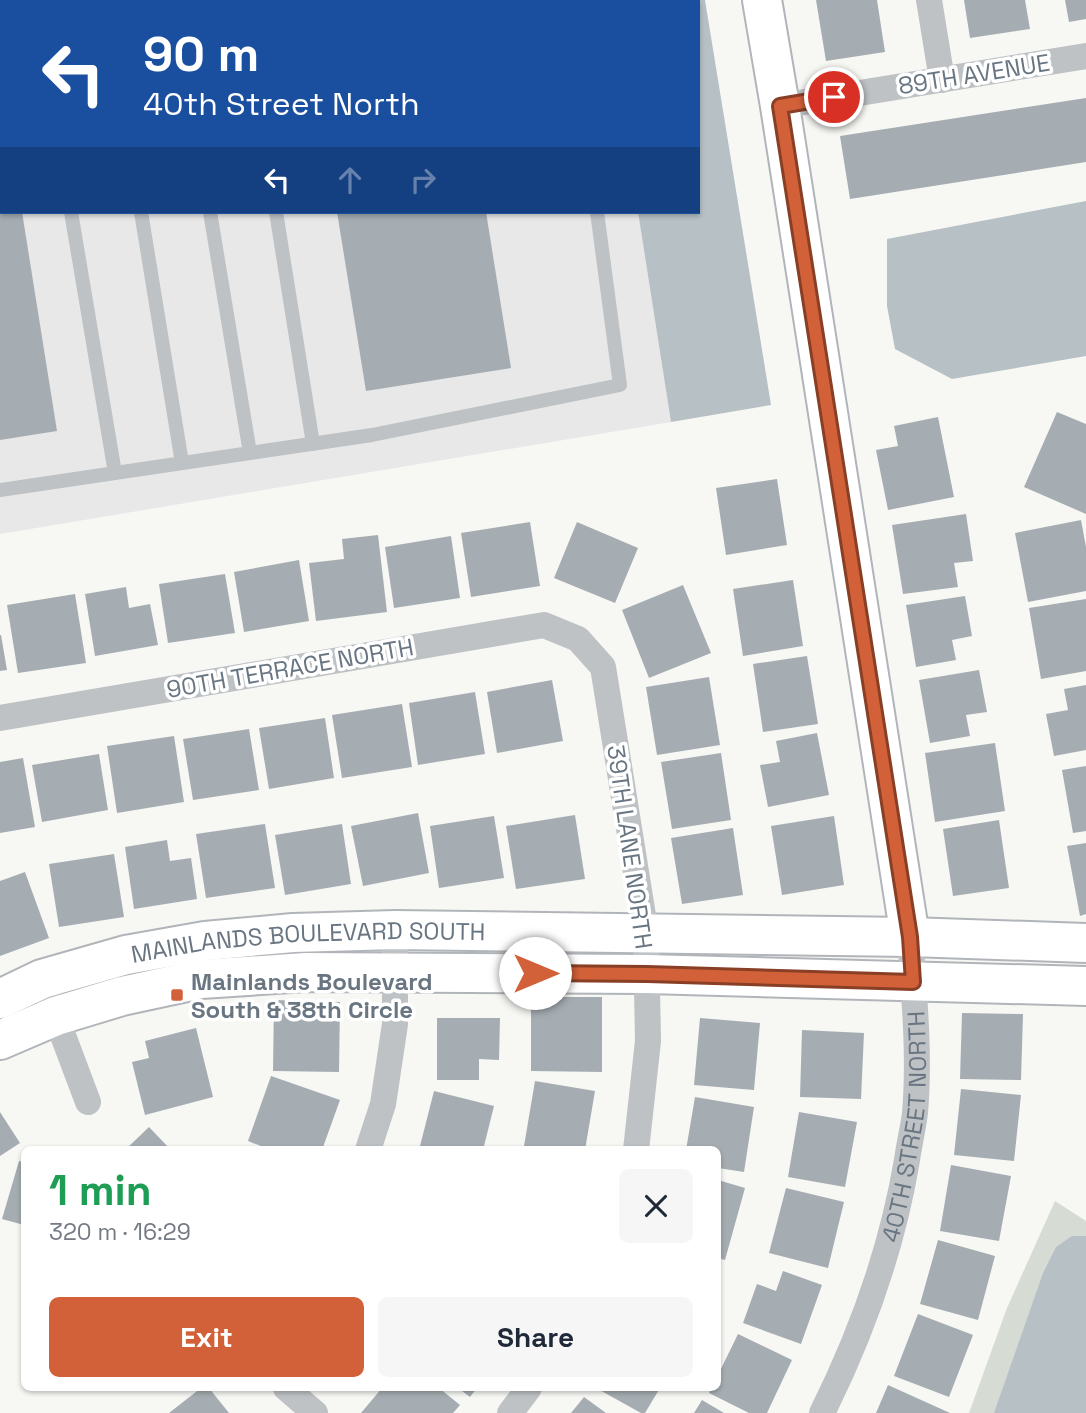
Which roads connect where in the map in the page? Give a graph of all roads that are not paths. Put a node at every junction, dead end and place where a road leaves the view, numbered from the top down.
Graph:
1 (762, 0) edge
2 (929, 0) edge
3 (1086, 56) edge
4 (942, 80) junction
5 (780, 106) junction
6 (71, 214) edge
7 (141, 214) edge
8 (210, 214) edge
9 (276, 214) edge
10 (597, 214) edge
11 (313, 444) junction
12 (250, 453) junction
13 (181, 463) junction
14 (115, 473) junction
15 (0, 490) edge
16 (578, 639) joint
17 (0, 718) edge
18 (395, 930) junction
19 (646, 934) junction
20 (910, 937) junction
21 (1086, 943) edge
22 (395, 972) junction
23 (647, 974) junction
24 (42, 979) junction
25 (913, 982) junction
26 (1086, 986) edge
27 (0, 999) edge
28 (56, 1017) junction
29 (0, 1040) edge
30 (88, 1102) dead end
31 (369, 1146) edge
32 (636, 1146) edge
33 (289, 1391) edge
34 (528, 1391) edge
35 (315, 1413) edge
36 (510, 1413) edge
37 (822, 1413) edge

1 - 5 street, 40TH STREET NORTH
2 - 4 street
3 - 4 street, 89TH AVENUE
4 - 5 street, 89TH AVENUE
5 - 20 street, 40TH STREET NORTH
6 - 14 lane
7 - 13 lane
8 - 12 lane
9 - 11 lane
10 - 11 lane
11 - 12 lane
12 - 13 lane
13 - 14 lane
14 - 15 lane
16 - 17 street, 90TH TERRACE NORTH
16 - 19 street, 39TH LANE NORTH
18 - 19 street, MAINLANDS BOULEVARD SOUTH
18 - 22 street
18 - 24 street, MAINLANDS BOULEVARD SOUTH
19 - 20 street, MAINLANDS BOULEVARD SOUTH
19 - 23 street, 39TH LANE NORTH
20 - 21 street, MAINLANDS BOULEVARD SOUTH
20 - 25 street, 40TH STREET NORTH
22 - 23 street, MAINLANDS BOULEVARD SOUTH
22 - 28 street, MAINLANDS BOULEVARD SOUTH
22 - 31 street
23 - 25 street, MAINLANDS BOULEVARD SOUTH
23 - 32 street, 39TH LANE NORTH
24 - 27 street, MAINLANDS BOULEVARD SOUTH
24 - 28 street
25 - 26 street, MAINLANDS BOULEVARD SOUTH
25 - 37 street, 40TH STREET NORTH
28 - 29 street, MAINLANDS BOULEVARD SOUTH
28 - 30 street
33 - 35 street
34 - 36 street

